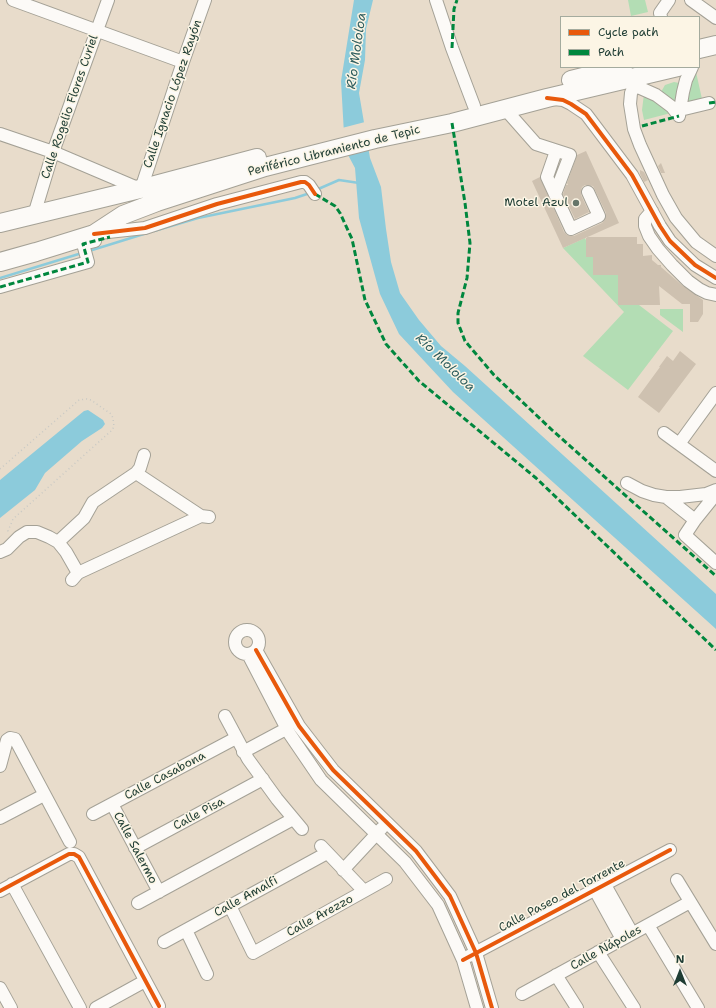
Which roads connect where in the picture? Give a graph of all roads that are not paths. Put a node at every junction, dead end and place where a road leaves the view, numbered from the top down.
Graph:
1 (13, 0) edge
2 (108, 0) edge
3 (205, 0) edge
4 (436, 0) edge
5 (669, 0) edge
6 (691, 0) edge
7 (661, 16) edge
8 (716, 18) edge
9 (97, 31) junction
10 (716, 45) edge
11 (700, 49) edge
12 (716, 58) edge
13 (182, 62) junction
14 (700, 62) edge
15 (674, 68) edge
16 (692, 68) edge
17 (626, 78) edge
18 (548, 98) junction
19 (709, 104) dead end
20 (474, 106) junction
21 (506, 110) junction
22 (680, 110) junction
23 (374, 133) junction
24 (0, 134) edge
25 (330, 144) junction
26 (556, 151) junction
27 (53, 152) junction
28 (140, 189) junction
29 (313, 191) dead end
30 (588, 192) dead end
31 (555, 194) junction
32 (663, 195) junction
33 (649, 207) junction
34 (34, 215) junction
35 (0, 223) edge
36 (145, 228) junction
37 (88, 246) junction
38 (716, 256) edge
39 (0, 262) edge
40 (716, 278) edge
41 (0, 287) edge
42 (716, 295) edge
43 (716, 393) edge
44 (664, 433) dead end
45 (679, 444) junction
46 (144, 454) dead end
47 (716, 471) edge
48 (136, 473) junction
49 (627, 483) dead end
50 (716, 490) edge
51 (716, 494) edge
52 (666, 497) junction
53 (694, 520) junction
54 (58, 542) junction
55 (0, 552) edge
56 (716, 563) edge
57 (225, 716) dead end
58 (288, 732) junction
59 (236, 738) junction
60 (245, 755) junction
61 (0, 766) edge
62 (263, 779) junction
63 (44, 795) junction
64 (112, 804) junction
65 (93, 814) dead end
66 (0, 818) edge
67 (293, 819) junction
68 (387, 823) junction
69 (302, 829) dead end
70 (376, 834) junction
71 (70, 842) dead end
72 (135, 848) junction
73 (670, 850) dead end
74 (343, 870) junction
75 (386, 878) dead end
76 (677, 880) dead end
77 (12, 884) junction
78 (600, 887) junction
79 (0, 891) edge
80 (158, 892) junction
81 (364, 892) junction
82 (690, 902) junction
83 (138, 903) dead end
84 (609, 904) junction
85 (230, 906) junction
86 (648, 925) junction
87 (186, 930) junction
88 (632, 933) junction
89 (622, 939) junction
90 (164, 942) dead end
91 (716, 944) edge
92 (598, 952) junction
93 (476, 953) junction
94 (463, 960) junction
95 (207, 974) dead end
96 (556, 975) junction
97 (145, 981) junction
98 (0, 988) edge
99 (522, 994) dead end
100 (158, 1006) dead end
101 (11, 1008) edge
102 (80, 1008) edge
103 (96, 1008) edge
104 (477, 1008) edge
105 (492, 1008) edge
106 (577, 1008) edge
107 (634, 1008) edge
108 (698, 1008) edge

1 - 9 street
2 - 9 street, Calle Rogelio Flores Curiel
3 - 13 street, Calle Ignacio López Rayón
4 - 20 street
5 - 7 street
6 - 8 street
9 - 13 street
9 - 27 street, Calle Rogelio Flores Curiel
10 - 11 highway
12 - 14 highway
13 - 28 street, Calle Ignacio López Rayón
15 - 17 highway, Periférico Libramiento de Tepic
16 - 22 street
17 - 18 highway, Periférico Libramiento de Tepic
17 - 20 highway, Periférico Libramiento de Tepic
17 - 22 street
17 - 32 street
18 - 21 highway, Periférico Libramiento de Tepic
18 - 33 street
19 - 22 street
20 - 23 highway, Periférico Libramiento de Tepic
21 - 23 highway, Periférico Libramiento de Tepic
21 - 26 street
23 - 25 highway, Periférico Libramiento de Tepic
24 - 27 street
25 - 28 highway, Periférico Libramiento de Tepic
25 - 37 highway, Periférico Libramiento de Tepic
26 - 31 street
26 - 31 street
27 - 28 street
27 - 34 street, Calle Rogelio Flores Curiel
28 - 34 highway, Periférico Libramiento de Tepic
29 - 36 street
30 - 31 street
32 - 33 street
32 - 38 street
33 - 40 street
33 - 42 street
34 - 35 highway, Periférico Libramiento de Tepic
36 - 37 street
36 - 37 street
37 - 39 highway, Periférico Libramiento de Tepic
37 - 41 street
43 - 45 street
44 - 45 street
45 - 47 street
46 - 48 street
48 - 54 street
48 - 54 street
49 - 52 street
50 - 52 street
51 - 53 street
52 - 53 street
53 - 56 street
54 - 55 street
57 - 59 street
58 - 60 street
58 - 68 street
58 - 70 street
59 - 60 street
59 - 64 street, Calle Casabona
60 - 62 street
61 - 63 street
62 - 67 street
62 - 72 street, Calle Pisa
63 - 66 street
63 - 71 street
64 - 65 street, Calle Casabona
64 - 72 street, Calle Salermo
67 - 69 street
67 - 80 street
68 - 70 street
68 - 93 street
70 - 74 street
70 - 94 street
72 - 80 street, Calle Salermo
73 - 78 street, Calle Paseo del Torrente
74 - 81 street
74 - 85 street, Calle Amalfi
75 - 81 street, Calle Arezzo
76 - 82 street
77 - 79 street
77 - 97 street
77 - 102 street
78 - 84 street
78 - 93 street, Calle Paseo del Torrente
80 - 83 street
81 - 85 street, Calle Arezzo
82 - 86 street, Calle Nápoles
82 - 91 street
84 - 88 street
84 - 89 street
85 - 87 street, Calle Amalfi
86 - 88 street, Calle Nápoles
86 - 108 street
87 - 90 street, Calle Amalfi
87 - 95 street
88 - 89 street, Calle Nápoles
89 - 92 street, Calle Nápoles
92 - 96 street, Calle Nápoles
92 - 107 street
93 - 94 street, Calle Paseo del Torrente
93 - 105 street
94 - 104 street
96 - 99 street, Calle Nápoles
96 - 106 street
97 - 100 street
97 - 103 street
98 - 101 street

